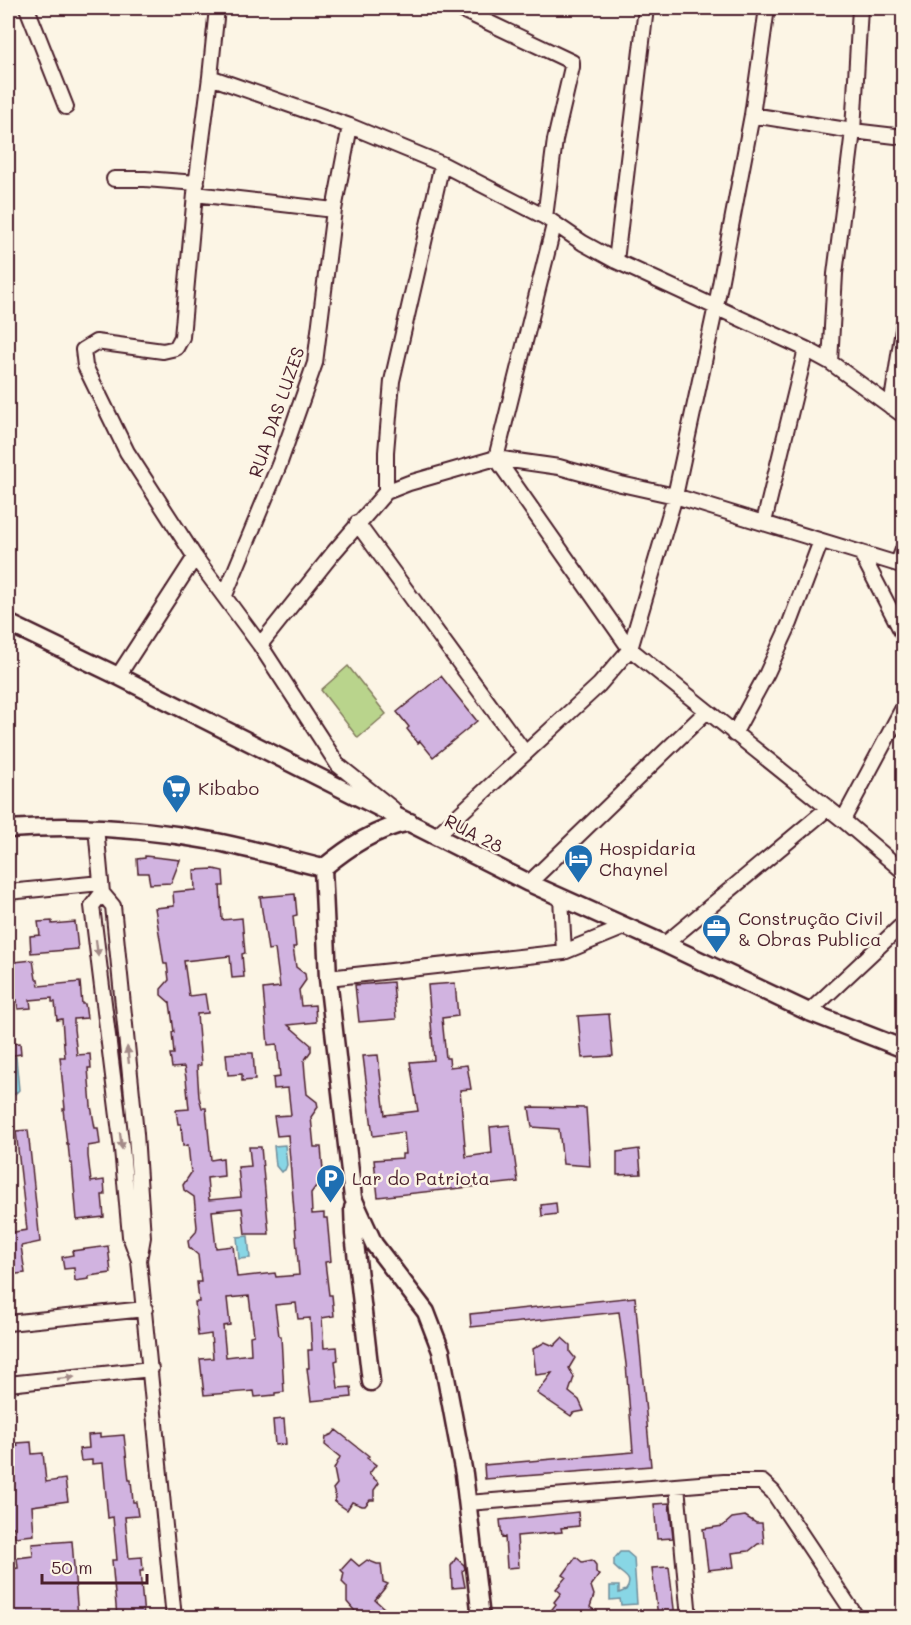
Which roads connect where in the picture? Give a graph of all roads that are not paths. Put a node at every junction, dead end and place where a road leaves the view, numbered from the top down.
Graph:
1 (27, 8) edge
2 (217, 8) edge
3 (458, 8) edge
4 (646, 8) edge
5 (767, 8) edge
6 (860, 8) edge
7 (210, 77) junction
8 (66, 107) dead end
9 (752, 115) junction
10 (350, 126) junction
11 (853, 131) junction
12 (903, 137) edge
13 (442, 164) junction
14 (114, 179) dead end
15 (196, 189) junction
16 (334, 210) junction
17 (550, 221) junction
18 (616, 261) junction
19 (716, 306) junction
20 (903, 323) edge
21 (806, 349) junction
22 (830, 362) junction
23 (891, 407) junction
24 (903, 416) edge
25 (496, 458) junction
26 (386, 492) junction
27 (675, 496) junction
28 (764, 522) junction
29 (357, 523) junction
30 (822, 541) junction
31 (903, 548) edge
32 (861, 553) junction
33 (195, 556) junction
34 (901, 565) edge
35 (225, 595) junction
36 (8, 623) edge
37 (903, 636) edge
38 (260, 645) junction
39 (630, 649) junction
40 (118, 676) junction
41 (903, 706) edge
42 (707, 711) junction
43 (734, 734) junction
44 (525, 753) junction
45 (827, 809) junction
46 (843, 820) junction
47 (410, 822) junction
48 (96, 827) junction
49 (8, 829) edge
50 (437, 835) junction
51 (323, 867) junction
52 (903, 872) edge
53 (529, 883) junction
54 (102, 888) junction
55 (8, 892) edge
56 (561, 898) junction
57 (903, 923) edge
58 (625, 927) junction
59 (665, 944) junction
60 (564, 952) junction
61 (327, 978) junction
62 (809, 1012) junction
63 (903, 1049) edge
64 (353, 1198) junction
65 (385, 1258) junction
66 (140, 1260) junction
67 (358, 1272) junction
68 (145, 1310) junction
69 (8, 1323) edge
70 (151, 1369) junction
71 (370, 1382) dead end
72 (8, 1384) edge
73 (677, 1486) junction
74 (468, 1503) junction
75 (174, 1617) edge
76 (481, 1617) edge
77 (689, 1617) edge
78 (857, 1617) edge

1 - 8 street
2 - 7 street
3 - 17 street
4 - 18 street
5 - 9 street
6 - 11 street
7 - 10 street
7 - 15 street
9 - 11 street
9 - 19 street
10 - 13 street
10 - 16 street, RUA DAS LUZES
11 - 12 street
11 - 22 street
13 - 17 street
13 - 26 street
14 - 15 street
15 - 16 street
15 - 33 street
16 - 35 street, RUA DAS LUZES
17 - 18 street
17 - 25 street
18 - 19 street
19 - 21 street
19 - 27 street
20 - 23 street
21 - 22 street
21 - 28 street
22 - 23 street
23 - 24 street
25 - 26 street
25 - 27 street
25 - 39 street
26 - 29 street
27 - 28 street
27 - 39 street
28 - 30 street
29 - 38 street
29 - 44 street
30 - 32 street
30 - 43 street
31 - 34 street
32 - 34 street
32 - 37 street
33 - 35 street
33 - 40 street
35 - 38 street
36 - 40 street, RUA 28
38 - 47 street
39 - 42 street
39 - 44 street
40 - 47 street, RUA 28
41 - 46 street
42 - 43 street
42 - 53 street
43 - 45 street
44 - 50 street
45 - 46 street
45 - 59 street
46 - 52 street
47 - 50 street, RUA 28
47 - 51 street
48 - 49 street
48 - 51 street
48 - 54 street
50 - 53 street, RUA 28
51 - 61 street
53 - 56 street, RUA 28
54 - 55 street
66 -> 54 street
54 -> 66 street
56 - 58 street, RUA 28
56 - 60 street
57 - 62 street
58 - 59 street, RUA 28
58 - 60 street
59 - 62 street, RUA 28
60 - 61 street
61 - 64 street
62 - 63 street, RUA 28
64 - 65 street
64 - 67 street
65 - 67 street
65 - 74 street
66 - 68 street
67 - 71 street
68 - 69 street
68 - 70 street
72 -> 70 street
70 - 75 street
73 - 74 street
73 - 77 street
73 - 78 street
74 - 76 street

